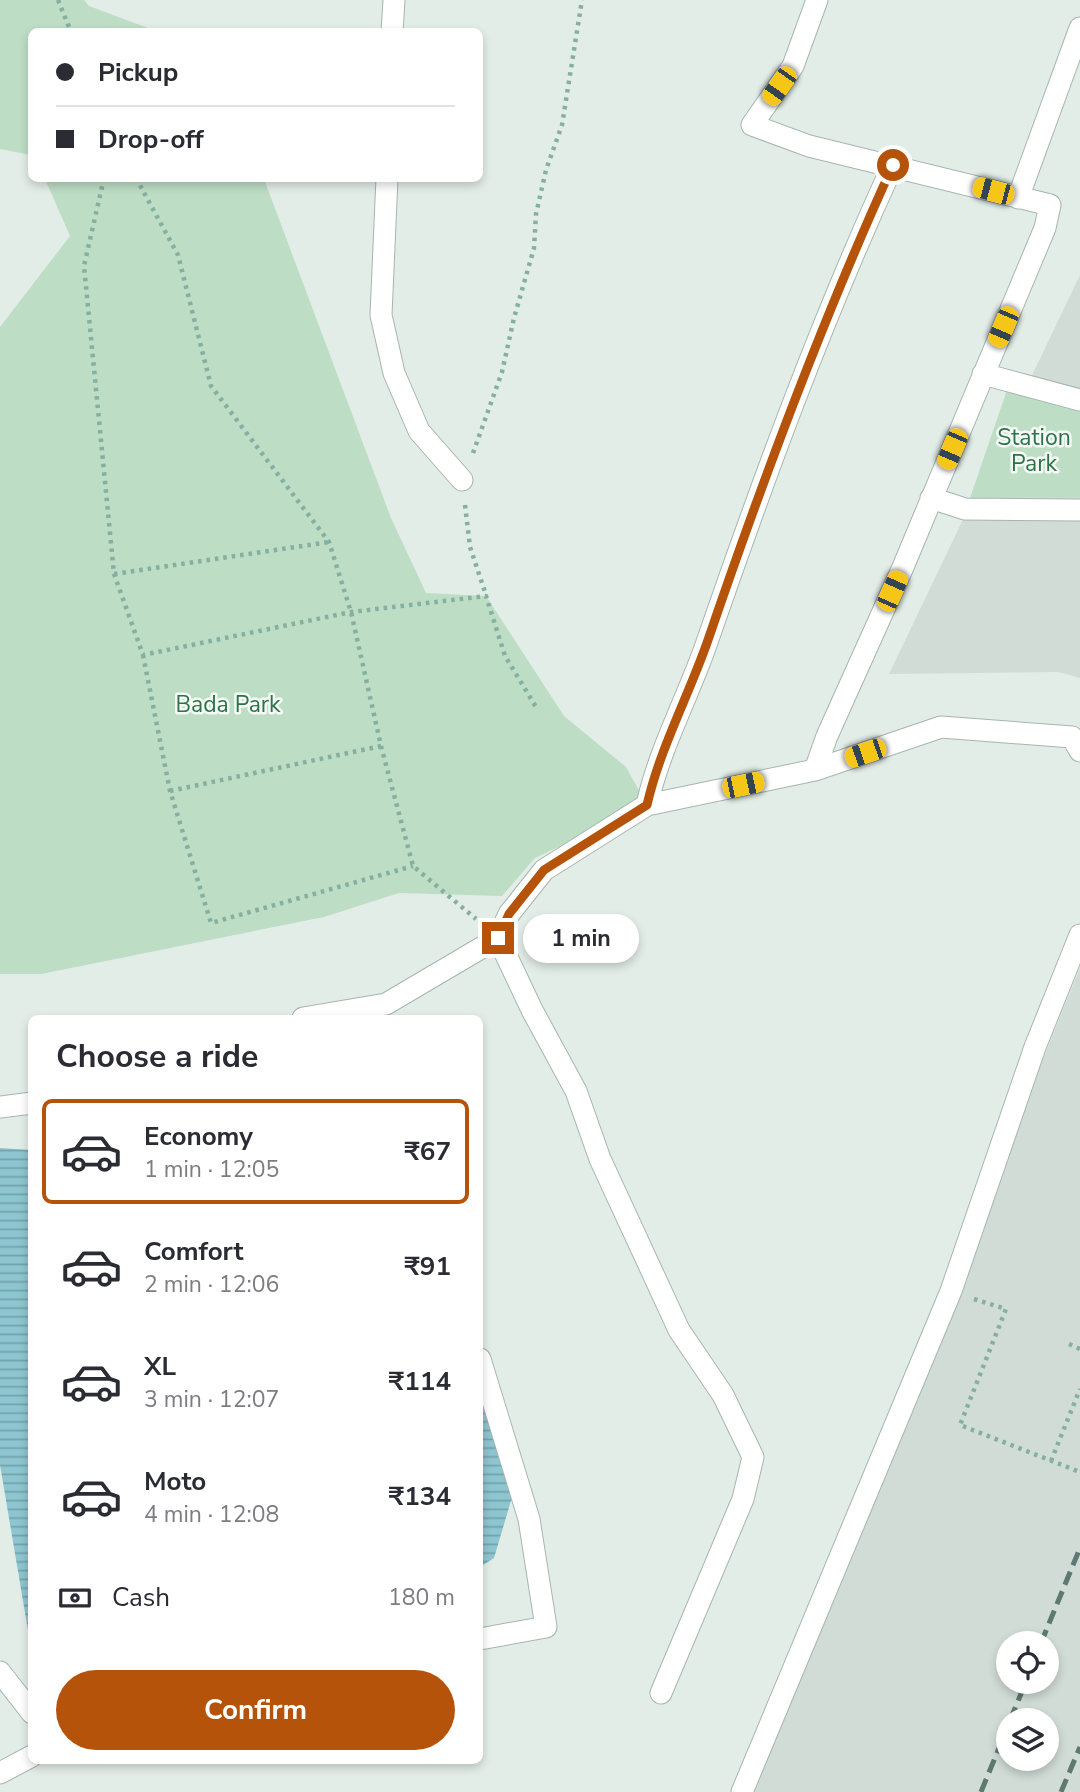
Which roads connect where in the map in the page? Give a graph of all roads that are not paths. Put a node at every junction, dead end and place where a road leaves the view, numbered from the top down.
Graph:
1 (394, 0) edge
2 (817, 0) edge
3 (393, 28) edge
4 (1080, 28) edge
5 (893, 165) junction
6 (387, 182) edge
7 (1018, 198) junction
8 (983, 374) junction
9 (1080, 400) edge
10 (462, 480) road end
11 (931, 498) junction
12 (1080, 510) edge
13 (1080, 751) edge
14 (815, 770) junction
15 (647, 805) junction
16 (1080, 935) edge
17 (498, 938) junction
18 (388, 1011) edge
19 (339, 1015) edge
20 (28, 1104) edge
21 (0, 1107) edge
22 (483, 1369) edge
23 (483, 1638) edge
24 (0, 1672) edge
25 (661, 1693) dead end
26 (28, 1708) edge
27 (28, 1758) edge
28 (0, 1773) edge
29 (742, 1792) edge

1 - 3 street
2 - 5 street
4 - 7 street
5 - 7 street
5 - 15 street
6 - 10 street
7 - 8 street
8 - 9 street
8 - 11 street
11 - 12 street
11 - 14 street
13 - 14 street
14 - 15 street
15 - 17 street
16 - 29 street
17 - 18 street
17 - 25 street
18 - 19 street
20 - 21 street
22 - 23 street
24 - 26 street
27 - 28 street

